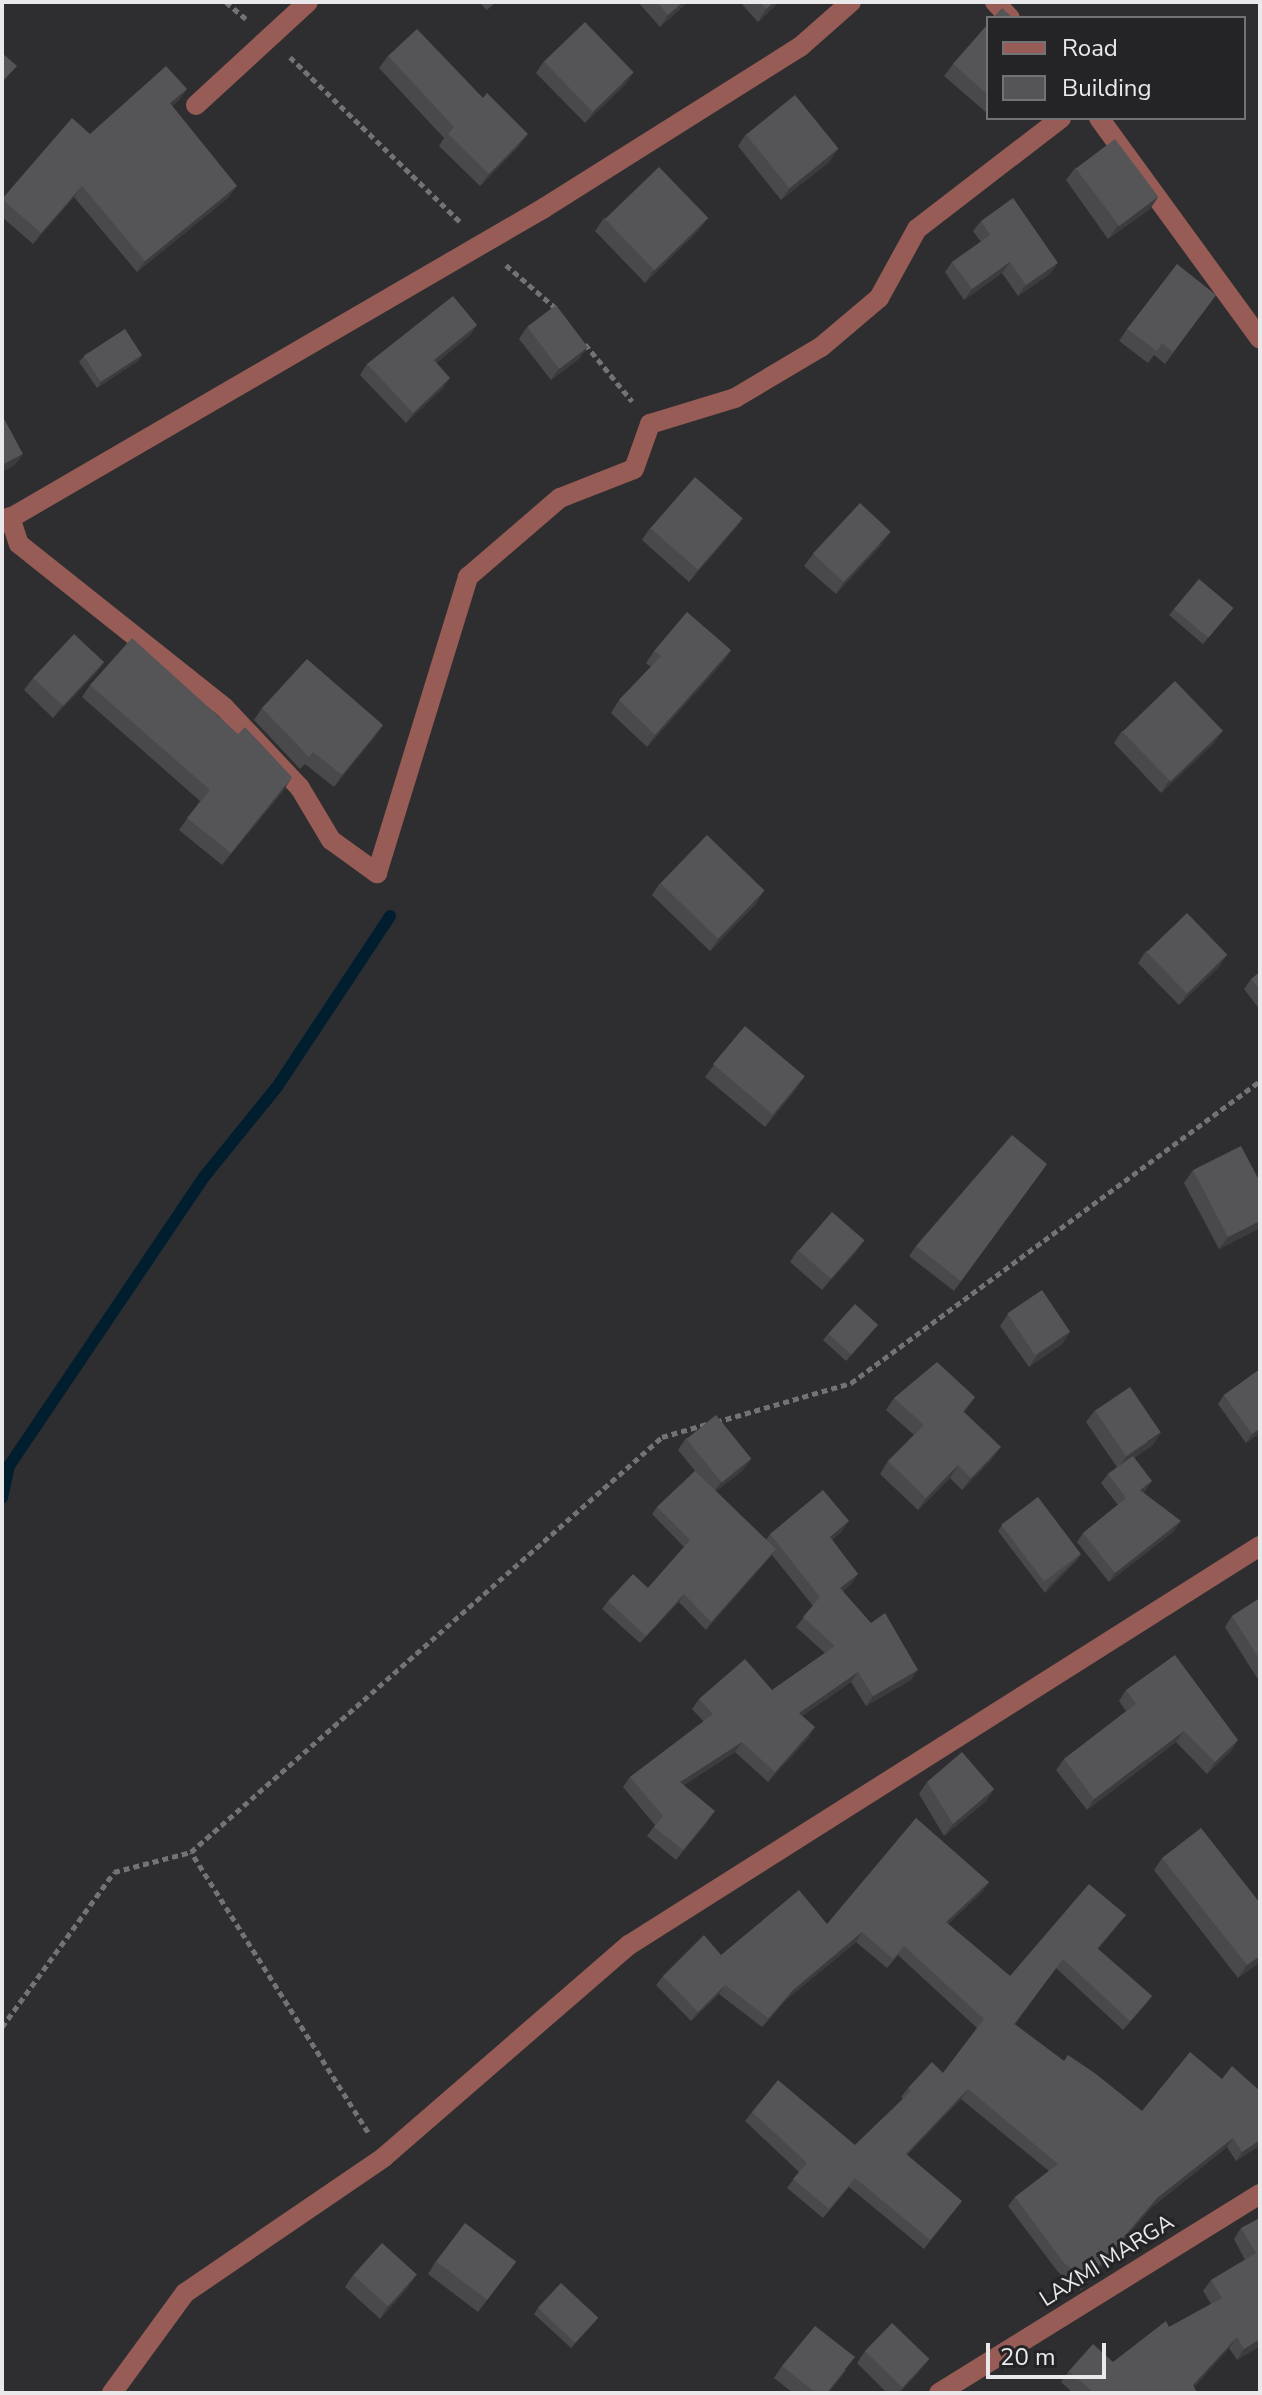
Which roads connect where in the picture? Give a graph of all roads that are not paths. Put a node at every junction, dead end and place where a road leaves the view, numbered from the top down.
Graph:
1 (308, 2) edge
2 (851, 2) edge
3 (196, 105) dead end
4 (1058, 120) edge
5 (1100, 120) edge
6 (1260, 339) edge
7 (6, 520) edge
8 (1260, 1546) edge
9 (1260, 2194) edge
10 (112, 2393) edge
11 (939, 2393) edge

1 - 3 street
2 - 7 street
4 - 7 street
5 - 6 street
8 - 10 street
9 - 11 street, LAXMI MARGA

